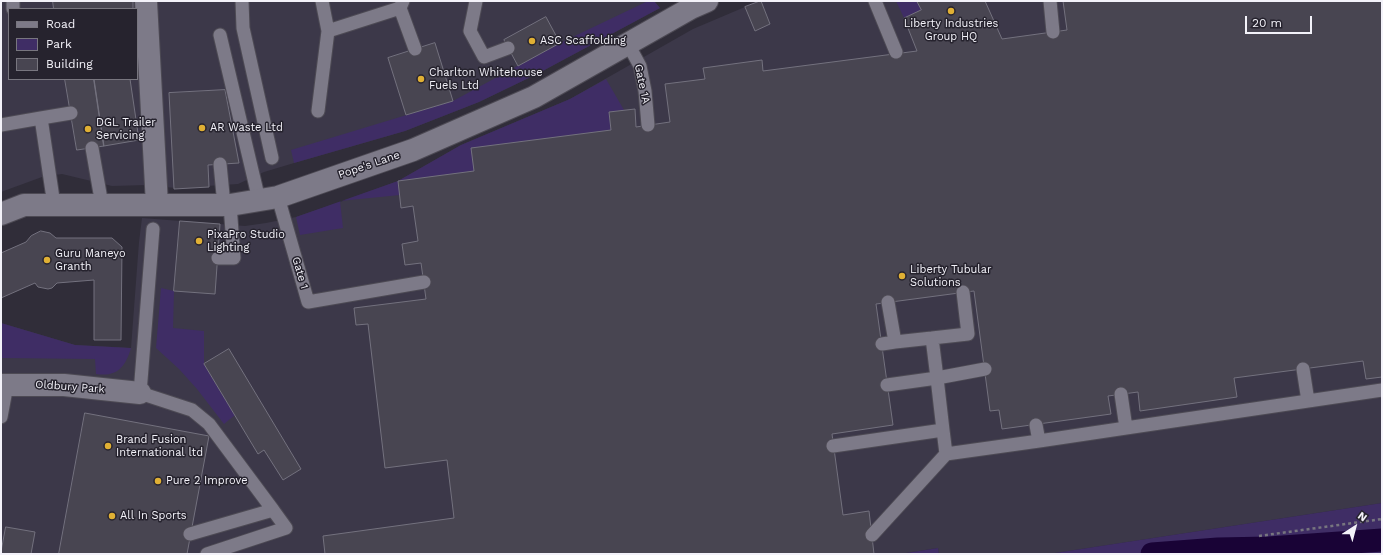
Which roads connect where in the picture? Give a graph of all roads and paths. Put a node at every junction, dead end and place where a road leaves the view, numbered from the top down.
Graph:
1 (146, 1) edge
2 (242, 1) edge
3 (322, 1) edge
4 (476, 1) edge
5 (875, 1) edge
6 (1050, 1) edge
7 (693, 3) edge
8 (402, 4) edge
9 (328, 31) junction
10 (1053, 32) dead end
11 (220, 35) dead end
12 (628, 44) junction
13 (508, 48) dead end
14 (415, 50) dead end
15 (896, 52) dead end
16 (318, 111) dead end
17 (71, 113) dead end
18 (41, 118) junction
19 (1, 125) edge
20 (648, 125) dead end
21 (92, 148) dead end
22 (272, 158) dead end
23 (220, 164) dead end
24 (269, 198) junction
25 (54, 205) junction
26 (102, 205) junction
27 (157, 205) junction
28 (227, 205) junction
29 (1, 214) edge
30 (153, 229) dead end
31 (218, 258) dead end
32 (424, 282) dead end
33 (963, 292) dead end
34 (888, 302) dead end
35 (932, 338) junction
36 (985, 369) dead end
37 (1303, 369) dead end
38 (937, 378) junction
39 (4, 385) edge
40 (887, 385) dead end
41 (1382, 390) edge
42 (140, 393) junction
43 (1121, 394) dead end
44 (1308, 401) junction
45 (1, 417) edge
46 (1036, 424) dead end
47 (1126, 428) junction
48 (943, 430) junction
49 (1039, 441) junction
50 (834, 446) dead end
51 (946, 454) junction
52 (273, 510) junction
53 (1382, 519) edge
54 (190, 534) dead end
55 (872, 535) dead end
56 (1259, 536) dead end
57 (207, 554) edge

1 - 27 street
2 - 22 lane
3 - 9 lane
4 - 13 lane
5 - 15 lane
6 - 10 lane
7 - 12 street, Pope's Lane
8 - 9 lane
8 - 14 lane
9 - 16 lane
11 - 24 lane, Gate 1
12 - 20 lane, Gate 1A
12 - 24 street, Pope's Lane
17 - 18 lane
18 - 19 lane
18 - 25 lane
21 - 26 lane
23 - 28 lane
24 - 28 street, Pope's Lane
24 - 32 lane, Gate 1
25 - 26 street, Pope's Lane
25 - 29 street, Pope's Lane
26 - 27 street, Pope's Lane
27 - 28 street, Pope's Lane
28 - 31 lane
30 - 42 lane
33 - 35 lane
34 - 35 lane
35 - 38 lane
36 - 38 lane
37 - 44 lane
38 - 40 lane
38 - 48 lane
39 - 42 street, Oldbury Park
39 - 45 lane
41 - 44 lane
42 - 52 lane
43 - 47 lane
44 - 47 lane
46 - 49 lane
47 - 49 lane
48 - 50 lane
48 - 51 lane
49 - 51 lane
51 - 55 lane
52 - 54 lane
52 - 57 lane
53 - 56 path

